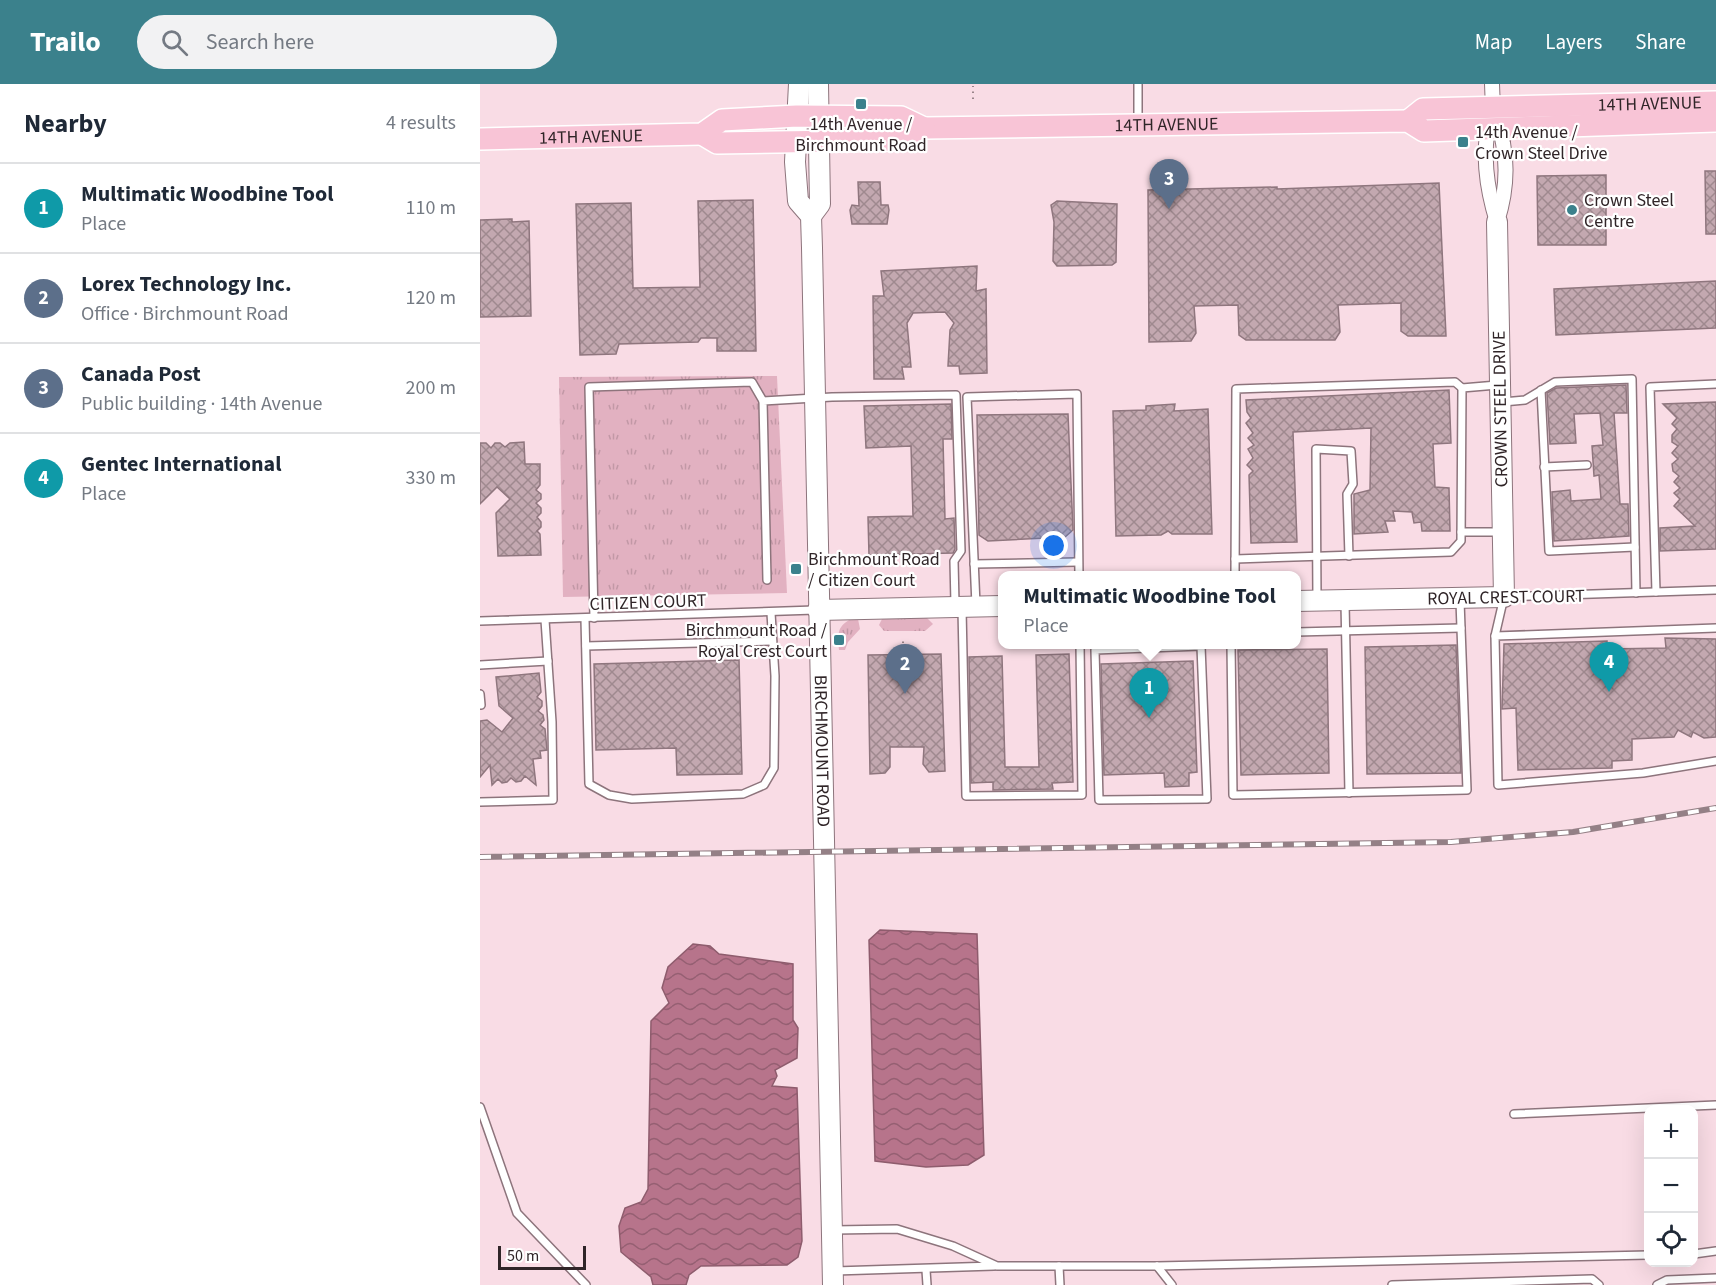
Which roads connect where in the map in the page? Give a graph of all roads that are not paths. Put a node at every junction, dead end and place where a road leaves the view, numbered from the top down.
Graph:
1 (799, 84) edge
2 (818, 84) edge
3 (1138, 84) edge
4 (1492, 84) edge
5 (1716, 102) edge
6 (1492, 105) junction
7 (797, 116) junction
8 (818, 116) junction
9 (1408, 121) junction
10 (1716, 121) edge
11 (1138, 125) junction
12 (924, 128) junction
13 (1493, 130) junction
14 (702, 134) junction
15 (480, 139) edge
16 (818, 140) junction
17 (796, 141) junction
18 (811, 216) junction
19 (1497, 222) joint
20 (1716, 384) edge
21 (1462, 388) junction
22 (1541, 390) junction
23 (1500, 393) junction
24 (814, 398) junction
25 (763, 401) junction
26 (1587, 465) dead end
27 (1544, 467) junction
28 (1461, 532) junction
29 (1503, 532) junction
30 (1635, 547) junction
31 (1349, 556) junction
32 (1317, 557) junction
33 (1235, 559) junction
34 (1078, 562) junction
35 (974, 564) junction
36 (1079, 571) edge
37 (1235, 571) edge
38 (766, 580) dead end
39 (1716, 590) edge
40 (1656, 592) junction
41 (1636, 593) junction
42 (1504, 597) junction
43 (1460, 598) junction
44 (1345, 600) junction
45 (1301, 601) edge
46 (1317, 601) junction
47 (964, 606) junction
48 (998, 606) edge
49 (818, 610) junction
50 (771, 613) junction
51 (594, 618) junction
52 (585, 619) junction
53 (545, 620) junction
54 (480, 621) edge
55 (1461, 628) junction
56 (1716, 628) edge
57 (1346, 631) junction
58 (1301, 632) edge
59 (1495, 636) junction
60 (772, 640) junction
61 (586, 646) junction
62 (1080, 649) edge
63 (1122, 649) edge
64 (1201, 649) edge
65 (1231, 649) edge
66 (548, 661) junction
67 (480, 665) edge
68 (480, 694) edge
69 (482, 705) dead end
70 (1097, 742) junction
71 (1081, 743) junction
72 (1716, 761) edge
73 (1349, 793) junction
74 (480, 802) edge
75 (1716, 1105) edge
76 (480, 1107) edge
77 (1514, 1114) dead end
78 (832, 1230) junction
79 (1716, 1251) edge
80 (1698, 1253) edge
81 (1644, 1255) edge
82 (997, 1266) junction
83 (1059, 1266) junction
84 (1156, 1266) junction
85 (926, 1270) junction
86 (833, 1278) edge
87 (1716, 1278) edge
88 (586, 1285) edge
89 (927, 1285) edge
90 (1060, 1285) edge
91 (1172, 1285) edge
92 (1392, 1285) edge
93 (1599, 1285) edge
94 (1658, 1285) edge

1 - 7 main road, BIRCHMOUNT ROAD
2 - 8 main road, BIRCHMOUNT ROAD
3 - 11 lane
4 - 6 street, CROWN STEEL DRIVE
5 - 6 main road, 14TH AVENUE
6 - 9 main road, 14TH AVENUE
6 - 13 street, CROWN STEEL DRIVE
7 - 8 main road, 14TH AVENUE
7 - 14 main road, 14TH AVENUE
7 - 17 main road, BIRCHMOUNT ROAD
8 - 12 main road, 14TH AVENUE
8 - 16 main road, BIRCHMOUNT ROAD
9 - 11 main road, 14TH AVENUE
9 - 13 main road, 14TH AVENUE
10 - 13 main road, 14TH AVENUE
11 - 12 main road, 14TH AVENUE
12 - 16 main road, 14TH AVENUE
13 - 19 street, CROWN STEEL DRIVE
14 - 15 main road, 14TH AVENUE
14 - 17 main road, 14TH AVENUE
16 - 17 main road, 14TH AVENUE
16 - 18 main road, BIRCHMOUNT ROAD
17 - 18 main road, BIRCHMOUNT ROAD
18 - 24 main road, BIRCHMOUNT ROAD
19 - 23 main road, CROWN STEEL DRIVE
20 - 40 lane
21 - 23 lane
21 - 28 lane
21 - 33 lane
22 - 23 lane
22 - 27 lane
22 - 30 lane
23 - 29 main road, CROWN STEEL DRIVE
24 - 25 lane
24 - 47 lane
24 - 49 main road, BIRCHMOUNT ROAD
25 - 38 lane
25 - 51 lane
26 - 27 lane
27 - 30 lane
28 - 29 lane
28 - 31 lane
29 - 42 main road, CROWN STEEL DRIVE
30 - 41 lane
31 - 32 lane
31 - 32 lane
32 - 33 lane
32 - 46 lane
33 - 37 lane
34 - 35 lane
34 - 35 lane
34 - 36 lane
35 - 47 lane
39 - 40 lane, ROYAL CREST COURT
40 - 41 lane, ROYAL CREST COURT
41 - 42 lane, ROYAL CREST COURT
42 - 43 main road, ROYAL CREST COURT
42 - 59 lane
43 - 44 main road, ROYAL CREST COURT
43 - 55 lane
44 - 46 main road, ROYAL CREST COURT
44 - 57 lane
45 - 46 main road, ROYAL CREST COURT
47 - 48 main road
47 - 49 main road
47 - 71 lane
49 - 50 lane, CITIZEN COURT
49 - 78 main road, BIRCHMOUNT ROAD
50 - 51 lane, CITIZEN COURT
50 - 60 lane
51 - 52 lane, CITIZEN COURT
52 - 53 lane, CITIZEN COURT
52 - 61 lane
53 - 54 lane, CITIZEN COURT
53 - 66 lane
55 - 57 lane
55 - 73 lane
56 - 59 lane
57 - 58 lane
57 - 73 lane
59 - 72 lane
60 - 61 lane
60 - 61 lane
62 - 71 lane
63 - 70 lane
64 - 70 lane
65 - 73 lane
66 - 67 lane
66 - 74 lane
68 - 69 lane
70 - 71 lane
75 - 77 lane
76 - 88 lane
78 - 82 lane
78 - 86 main road, BIRCHMOUNT ROAD
79 - 80 lane
81 - 84 lane
82 - 83 lane
82 - 85 lane
83 - 84 lane
83 - 90 lane
84 - 91 lane
85 - 86 lane
85 - 89 lane
87 - 94 lane
92 - 93 lane

